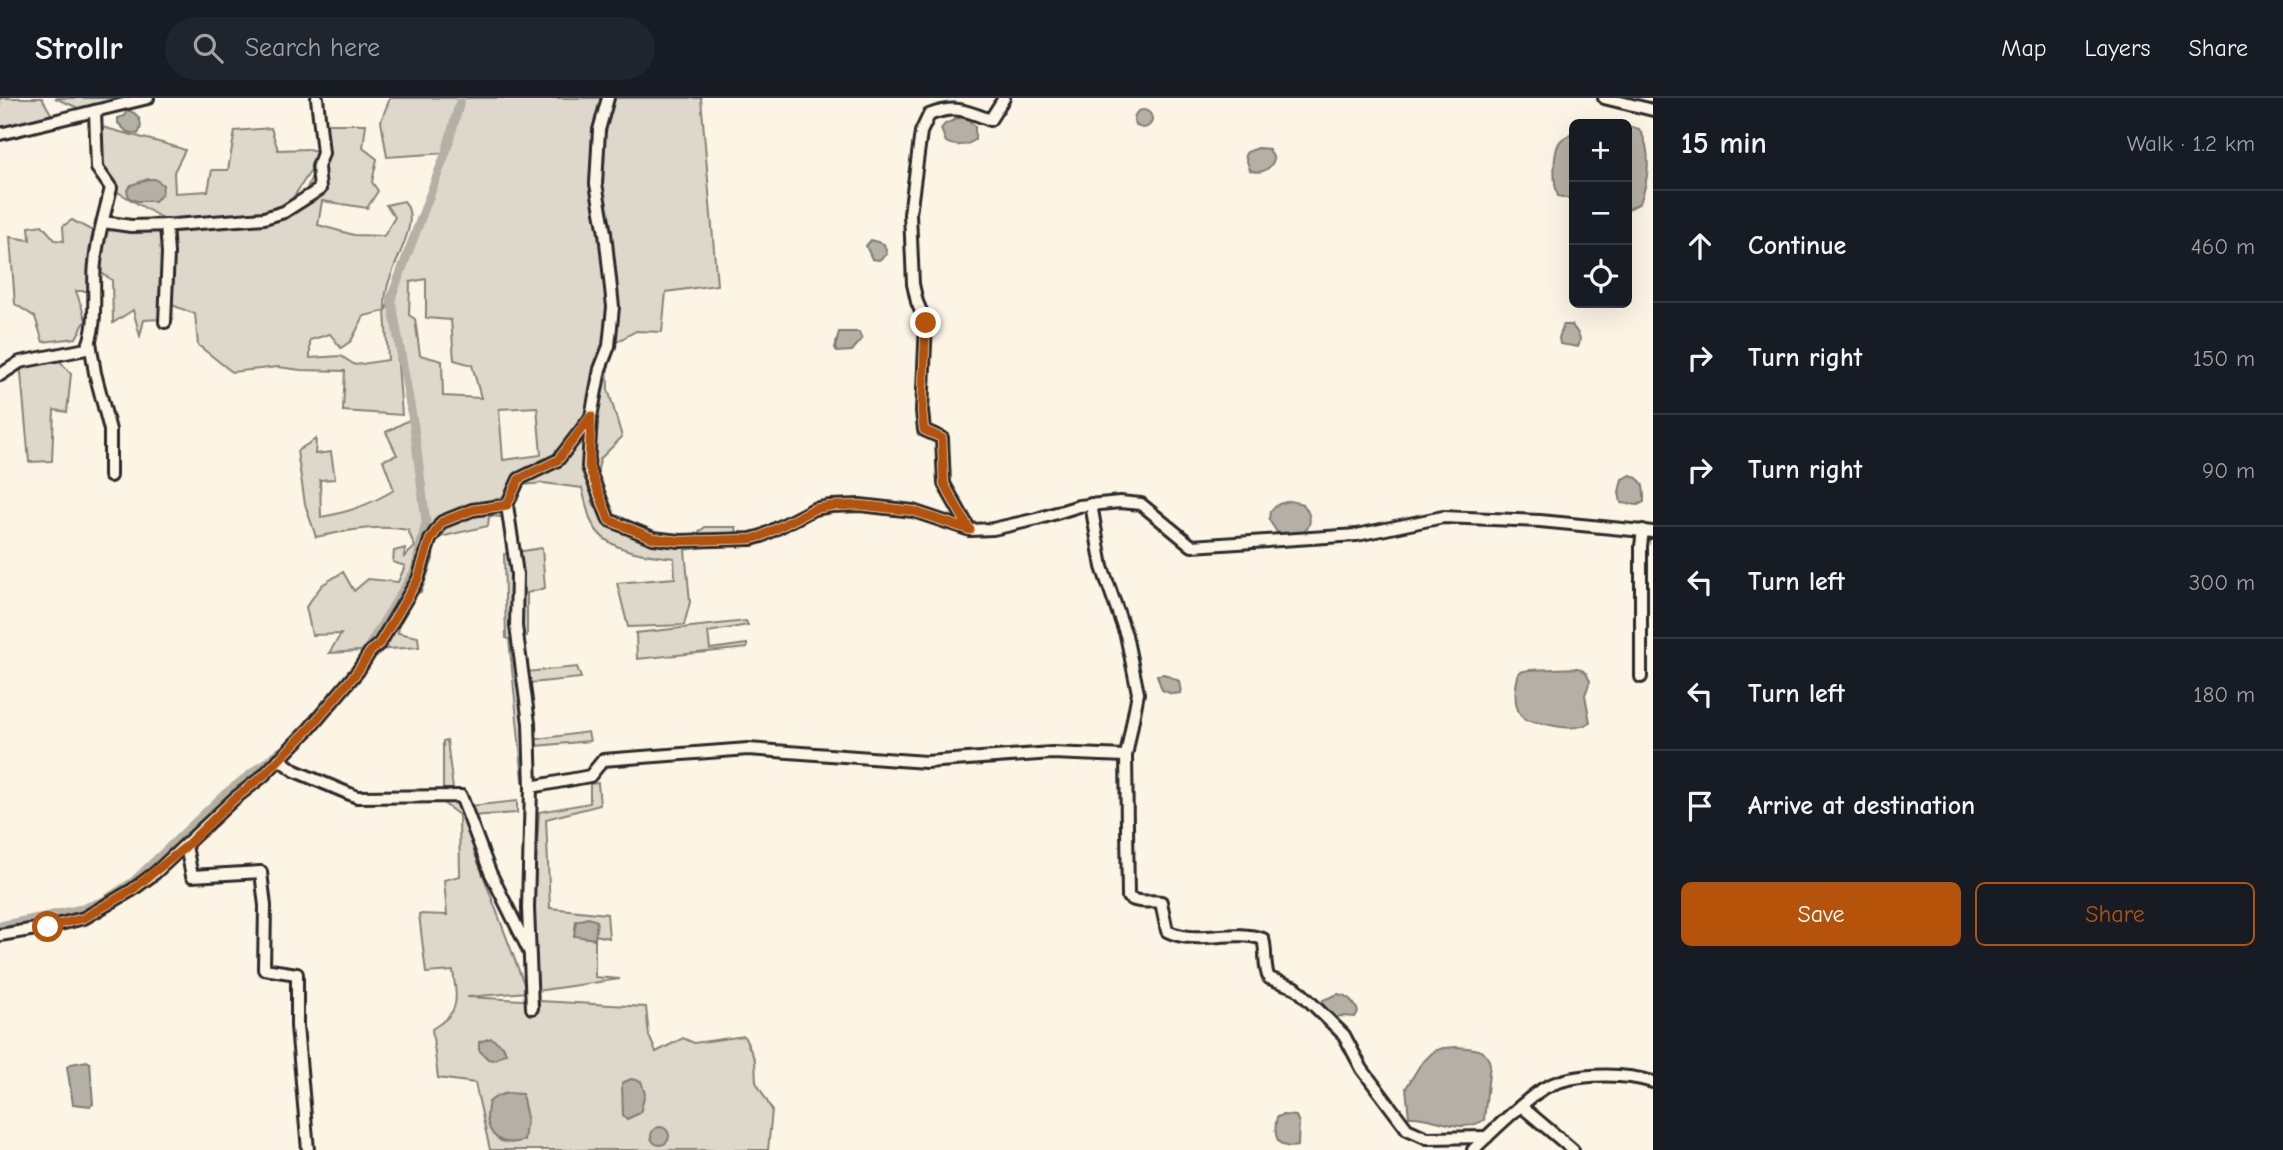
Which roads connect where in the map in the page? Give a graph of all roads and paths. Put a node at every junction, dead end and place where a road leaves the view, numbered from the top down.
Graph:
1 (148, 98) edge
2 (317, 98) edge
3 (608, 98) edge
4 (1004, 98) edge
5 (1604, 98) edge
6 (1653, 110) edge
7 (95, 111) junction
8 (0, 134) edge
9 (103, 222) junction
10 (166, 225) junction
11 (165, 322) dead end
12 (90, 342) junction
13 (0, 375) edge
14 (591, 416) junction
15 (110, 476) dead end
16 (507, 505) junction
17 (1091, 505) junction
18 (970, 530) junction
19 (1648, 531) edge
20 (1641, 677) dead end
21 (1126, 756) junction
22 (279, 759) junction
23 (531, 787) junction
24 (186, 846) junction
25 (0, 935) edge
26 (529, 952) junction
27 (532, 1008) dead end
28 (1653, 1082) edge
29 (1521, 1106) junction
30 (1487, 1137) junction
31 (308, 1150) edge
32 (1473, 1150) edge
33 (1573, 1150) edge

1 - 7 street
2 - 10 street
3 - 14 street
4 - 18 street
5 - 6 street
7 - 8 street
7 - 9 street
9 - 10 street
9 - 12 street
10 - 11 street
12 - 13 street
12 - 15 street
14 - 16 street
14 - 18 street
16 - 22 street
16 - 23 street
17 - 18 street
17 - 19 street
17 - 21 street
19 - 20 street
21 - 23 street
21 - 30 street
22 - 24 street
22 - 26 street
23 - 26 street
24 - 25 street
24 - 31 street
26 - 27 street
28 - 29 street
29 - 30 street
29 - 33 street
30 - 32 street

